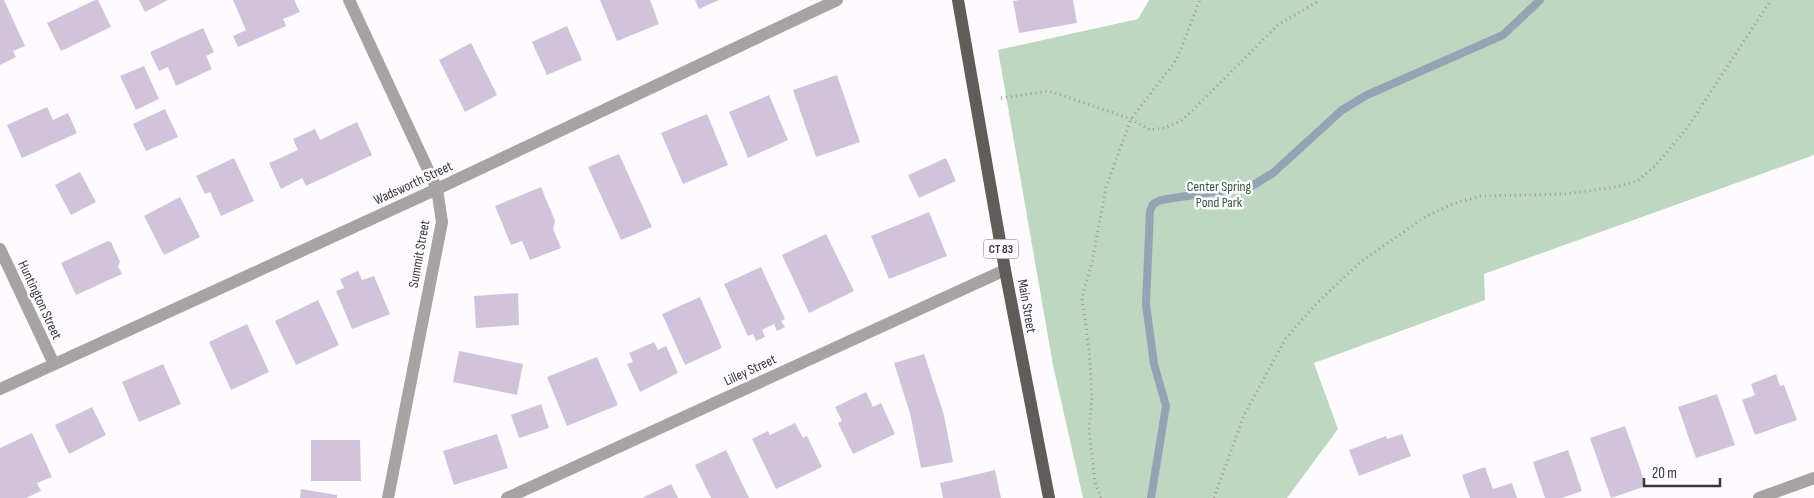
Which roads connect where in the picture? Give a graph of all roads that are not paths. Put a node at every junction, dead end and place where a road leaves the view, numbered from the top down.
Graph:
1 (349, 0) edge
2 (837, 0) edge
3 (958, 0) edge
4 (437, 189) junction
5 (0, 249) edge
6 (1005, 270) junction
7 (54, 364) junction
8 (0, 389) edge
9 (1814, 478) edge
10 (388, 498) edge
11 (507, 498) edge
12 (1049, 498) edge
13 (1759, 498) edge

1 - 4 street, Summit Street
2 - 4 street, Wadsworth Street
3 - 6 main road, Main Street / CT 83
4 - 7 street, Wadsworth Street
4 - 10 street, Summit Street
5 - 7 street, Huntington Street
6 - 11 street, Lilley Street
6 - 12 main road, Main Street / CT 83
7 - 8 street, Wadsworth Street
9 - 13 street

